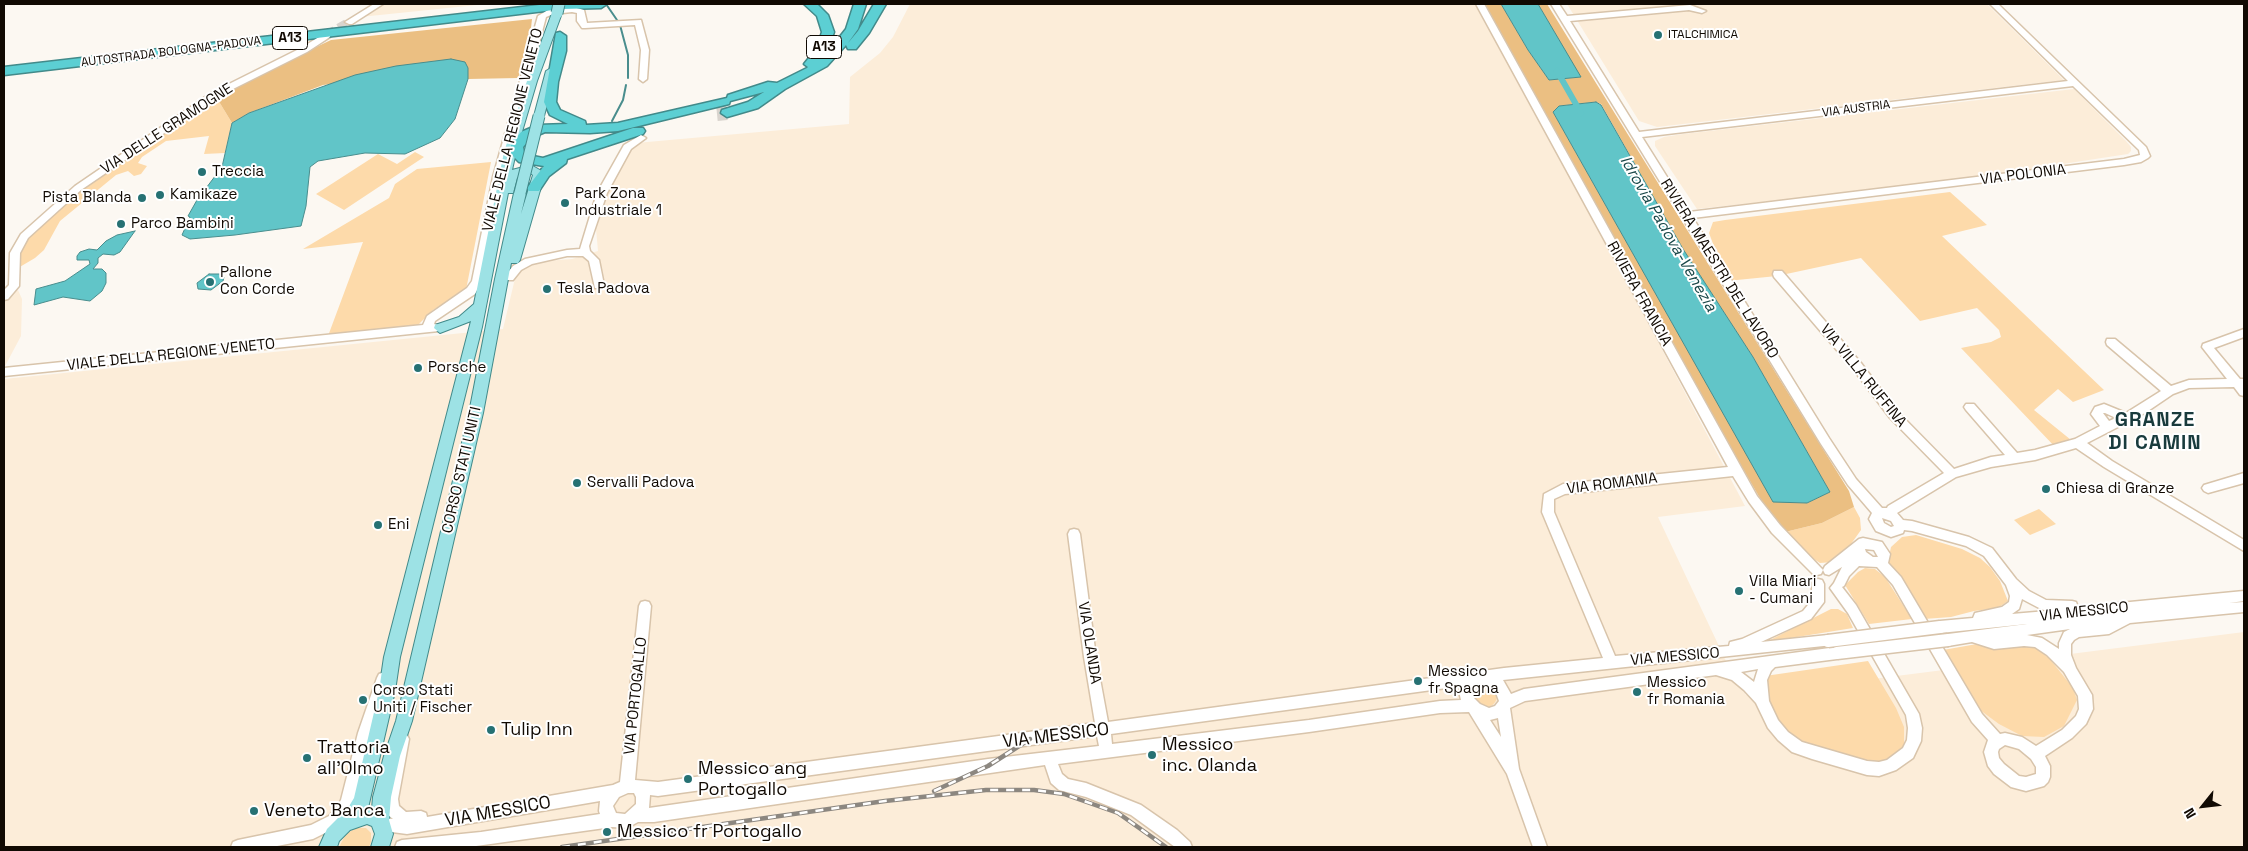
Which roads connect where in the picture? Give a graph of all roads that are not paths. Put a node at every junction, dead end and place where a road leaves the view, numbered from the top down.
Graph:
1 (378, 4) edge
2 (532, 4) edge
3 (576, 4) edge
4 (601, 4) edge
5 (810, 4) edge
6 (860, 4) edge
7 (880, 4) edge
8 (1480, 4) edge
9 (1554, 4) edge
10 (1994, 4) edge
11 (561, 11) edge
12 (1702, 11) dead end
13 (499, 13) junction
14 (1565, 20) junction
15 (349, 22) tunnel mouth
16 (327, 35) tunnel mouth
17 (560, 36) junction
18 (4, 65) edge
19 (4, 71) edge
20 (643, 79) dead end
21 (782, 83) junction
22 (2075, 83) junction
23 (725, 107) junction
24 (539, 116) joint
25 (644, 121) junction
26 (516, 130) joint
27 (1637, 135) junction
28 (642, 138) dead end
29 (518, 147) junction
30 (588, 148) junction
31 (534, 188) junction
32 (520, 193) joint
33 (504, 210) junction
34 (1686, 216) junction
35 (519, 242) junction
36 (552, 256) junction
37 (1778, 274) dead end
38 (509, 277) junction
39 (4, 296) edge
40 (479, 307) junction
41 (476, 327) junction
42 (433, 329) junction
43 (2244, 333) edge
44 (2111, 342) dead end
45 (472, 345) junction
46 (487, 356) junction
47 (4, 372) edge
48 (2239, 383) edge
49 (2169, 391) junction
50 (2244, 392) edge
51 (1970, 407) dead end
52 (2126, 418) junction
53 (2109, 428) junction
54 (2078, 443) junction
55 (2014, 458) junction
56 (1736, 471) junction
57 (1952, 474) junction
58 (2244, 478) edge
59 (2208, 488) dead end
60 (1882, 517) junction
61 (1898, 528) junction
62 (1074, 534) dead end
63 (1861, 545) junction
64 (2244, 546) edge
65 (1879, 559) junction
66 (1823, 570) junction
67 (2012, 583) junction
68 (1818, 584) junction
69 (1838, 585) junction
70 (2244, 596) edge
71 (645, 606) dead end
72 (2244, 607) edge
73 (2103, 610) junction
74 (2135, 617) junction
75 (1943, 626) junction
76 (1972, 636) junction
77 (1700, 653) junction
78 (392, 657) junction
79 (1774, 661) junction
80 (1611, 662) junction
81 (1712, 670) junction
82 (2070, 670) junction
83 (1478, 679) junction
84 (1762, 701) junction
85 (1504, 706) junction
86 (1474, 708) junction
87 (404, 721) junction
88 (1103, 730) junction
89 (1998, 741) junction
90 (1107, 752) junction
91 (2036, 754) junction
92 (1050, 759) junction
93 (1513, 771) junction
94 (626, 789) junction
95 (480, 815) junction
96 (636, 815) junction
97 (612, 820) junction
98 (381, 823) junction
99 (341, 827) junction
100 (481, 839) junction
101 (238, 847) edge
102 (257, 847) edge
103 (328, 847) edge
104 (380, 847) edge
105 (402, 847) edge
106 (452, 847) edge
107 (1185, 847) edge
108 (1540, 847) edge

1 - 15 street
2 - 18 highway, AUTOSTRADA BOLOGNA-PADOVA / A13
3 - 13 highway, AUTOSTRADA BOLOGNA-PADOVA / A13
4 - 13 highway, A13
5 - 21 highway, A13
6 - 21 highway
7 - 21 highway
8 - 56 street, RIVIERA FRANCIA
9 - 14 street, RIVIERA MAESTRI DEL LAVORO
10 - 22 street, VIA POLONIA
11 - 17 main road
11 - 26 main road
11 - 29 main road
12 - 14 street
13 - 19 highway, AUTOSTRADA BOLOGNA-PADOVA / A13
14 - 27 street, RIVIERA MAESTRI DEL LAVORO
16 - 39 street, VIA DELLE GRAMOGNE
17 - 24 main road
17 - 25 highway
20 - 42 street, VIALE DELLA REGIONE VENETO
21 - 23 highway
22 - 27 street, VIA AUSTRIA
22 - 34 street, VIA POLONIA
23 - 25 highway
23 - 30 highway
24 - 32 main road, CORSO STATI UNITI, bridge
25 - 29 highway
26 - 40 main road, CORSO STATI UNITI
27 - 34 street, RIVIERA MAESTRI DEL LAVORO
28 - 36 street
29 - 30 highway
29 - 33 main road
30 - 31 highway
31 - 33 main road
31 - 35 main road
32 - 46 main road, CORSO STATI UNITI
33 - 41 main road
34 - 60 street, RIVIERA MAESTRI DEL LAVORO
35 - 36 street
35 - 38 main road
36 - 38 street
37 - 57 street, VIA VILLA RUFFINA
38 - 46 main road
40 - 41 main road, CORSO STATI UNITI
40 - 42 main road
41 - 45 main road, CORSO STATI UNITI
42 - 45 main road
42 - 47 street, VIALE DELLA REGIONE VENETO
43 - 48 street
44 - 49 street
45 - 78 main road, CORSO STATI UNITI
46 - 87 main road, CORSO STATI UNITI
48 - 49 street
48 - 50 street
49 - 52 street
51 - 55 street
52 - 53 street
52 - 53 street
53 - 54 street
54 - 55 street
54 - 64 street
55 - 57 street
56 - 66 street, RIVIERA FRANCIA
56 - 80 street, VIA ROMANIA
57 - 60 street
58 - 59 street
60 - 61 street, RIVIERA MAESTRI DEL LAVORO
60 - 61 street
60 - 63 street
61 - 65 street
61 - 67 street
62 - 88 street, VIA OLANDA
63 - 65 street
63 - 65 street
63 - 66 street
65 - 69 street
65 - 89 street
66 - 68 street
66 - 69 street, RIVIERA FRANCIA
67 - 73 street
67 - 75 street
68 - 69 street
68 - 77 street
69 - 84 street, VIA MESSICO
70 - 73 street, VIA MESSICO
71 - 94 street, VIA PORTOGALLO
72 - 74 street, VIA MESSICO
73 - 75 street, VIA MESSICO
74 - 76 street, VIA MESSICO
74 - 82 street
75 - 77 street, VIA MESSICO, bridge
76 - 79 street, VIA MESSICO, bridge
76 - 82 street
77 - 80 street, VIA MESSICO
78 - 99 main road, CORSO STATI UNITI
78 - 101 street
79 - 81 street, VIA MESSICO
79 - 84 street, VIA MESSICO
80 - 83 street, VIA MESSICO
81 - 84 street, VIA MESSICO
81 - 85 street, VIA MESSICO
82 - 91 street
83 - 85 street
83 - 86 street
83 - 88 street, VIA MESSICO
85 - 86 street, VIA MESSICO
85 - 93 street
86 - 90 street, VIA MESSICO
86 - 93 street
87 - 95 street
87 - 98 main road, CORSO STATI UNITI
88 - 90 street, VIA OLANDA
88 - 94 street, VIA MESSICO
89 - 91 street
89 - 91 street
90 - 92 street, VIA MESSICO
92 - 96 street, VIA MESSICO
92 - 107 street, VIA MESSICO
93 - 108 street
94 - 95 street, VIA MESSICO
94 - 96 street
94 - 97 street
95 - 98 street, VIA MESSICO
96 - 97 street, VIA MESSICO
97 - 100 street, VIA MESSICO
98 - 99 main road
98 - 104 main road, CORSO STATI UNITI
99 - 102 street
99 - 103 main road, CORSO STATI UNITI
100 - 105 street, VIA MESSICO
100 - 106 street

